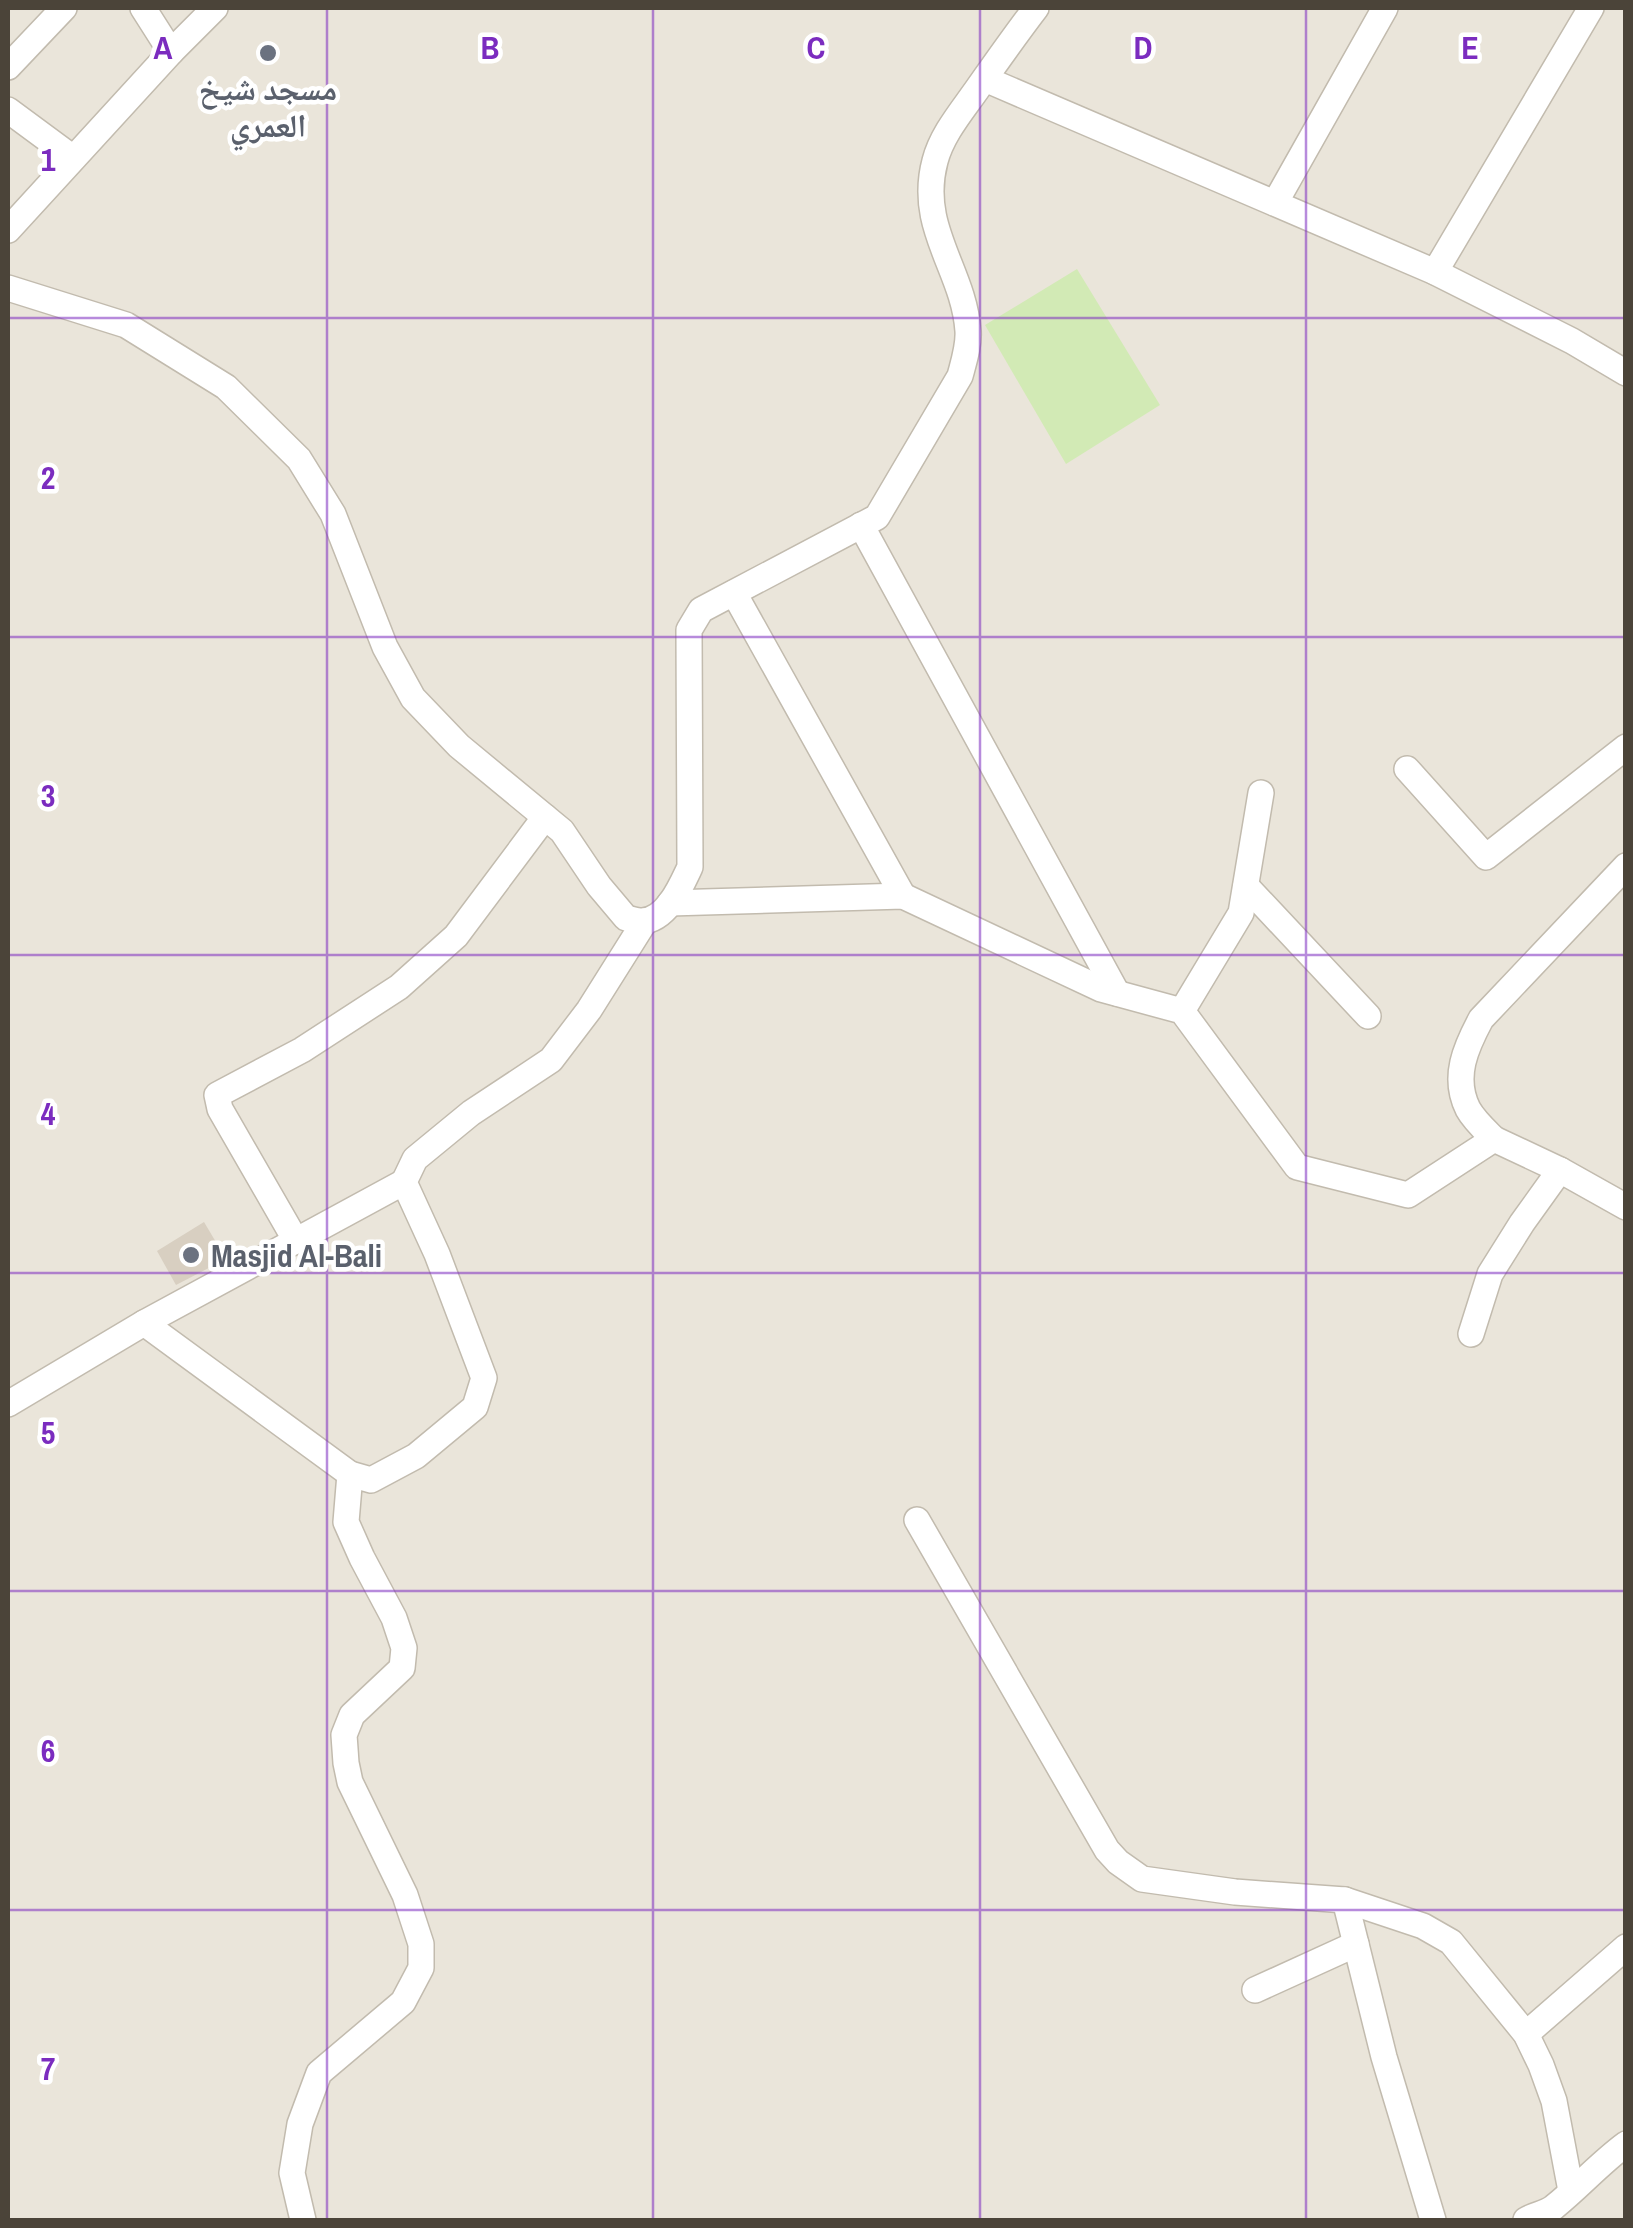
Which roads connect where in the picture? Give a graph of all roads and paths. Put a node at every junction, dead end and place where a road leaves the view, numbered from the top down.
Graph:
1 (143, 8) edge
2 (215, 8) edge
3 (1036, 8) edge
4 (1385, 8) edge
5 (1591, 8) edge
6 (49, 13) edge
7 (171, 52) junction
8 (8, 67) edge
9 (984, 79) junction
10 (8, 110) edge
11 (73, 158) junction
12 (1275, 203) junction
13 (8, 230) edge
14 (1435, 272) junction
15 (8, 288) edge
16 (1626, 373) edge
17 (861, 525) junction
18 (734, 592) junction
19 (1626, 746) edge
20 (1407, 769) dead end
21 (1262, 792) dead end
22 (545, 817) junction
23 (1626, 866) edge
24 (1246, 886) junction
25 (903, 896) junction
26 (670, 903) junction
27 (645, 921) junction
28 (1116, 994) junction
29 (1182, 1011) junction
30 (1368, 1016) dead end
31 (1494, 1139) junction
32 (1560, 1170) junction
33 (404, 1182) junction
34 (1626, 1207) edge
35 (296, 1240) junction
36 (144, 1323) junction
37 (1471, 1334) dead end
38 (8, 1404) edge
39 (350, 1474) junction
40 (917, 1520) dead end
41 (1345, 1900) junction
42 (1356, 1944) junction
43 (1626, 1947) edge
44 (1255, 1990) dead end
45 (1526, 2034) junction
46 (1626, 2144) edge
47 (1571, 2191) junction
48 (1547, 2217) edge
49 (303, 2220) edge
50 (1433, 2220) edge

1 - 7 street
2 - 7 street
3 - 9 street
4 - 12 street
5 - 14 street
6 - 8 street
7 - 11 street
9 - 12 street
9 - 17 street
10 - 11 street
11 - 13 street
12 - 14 street
14 - 16 street
15 - 22 street
17 - 18 street
17 - 28 street
18 - 25 street
18 - 26 street
19 - 20 street
21 - 24 street
22 - 27 street
22 - 35 street
23 - 31 street
24 - 29 street
24 - 30 street
25 - 26 street
25 - 28 street
26 - 27 street
27 - 33 street
28 - 29 street
29 - 31 street
31 - 32 street
32 - 34 street
32 - 37 street
33 - 35 street
33 - 39 street
35 - 36 street
36 - 38 street
36 - 39 street
39 - 49 street
40 - 41 street
41 - 42 street
41 - 45 street
42 - 44 street
42 - 50 street
43 - 45 street
45 - 47 street
46 - 47 street
47 - 48 street

